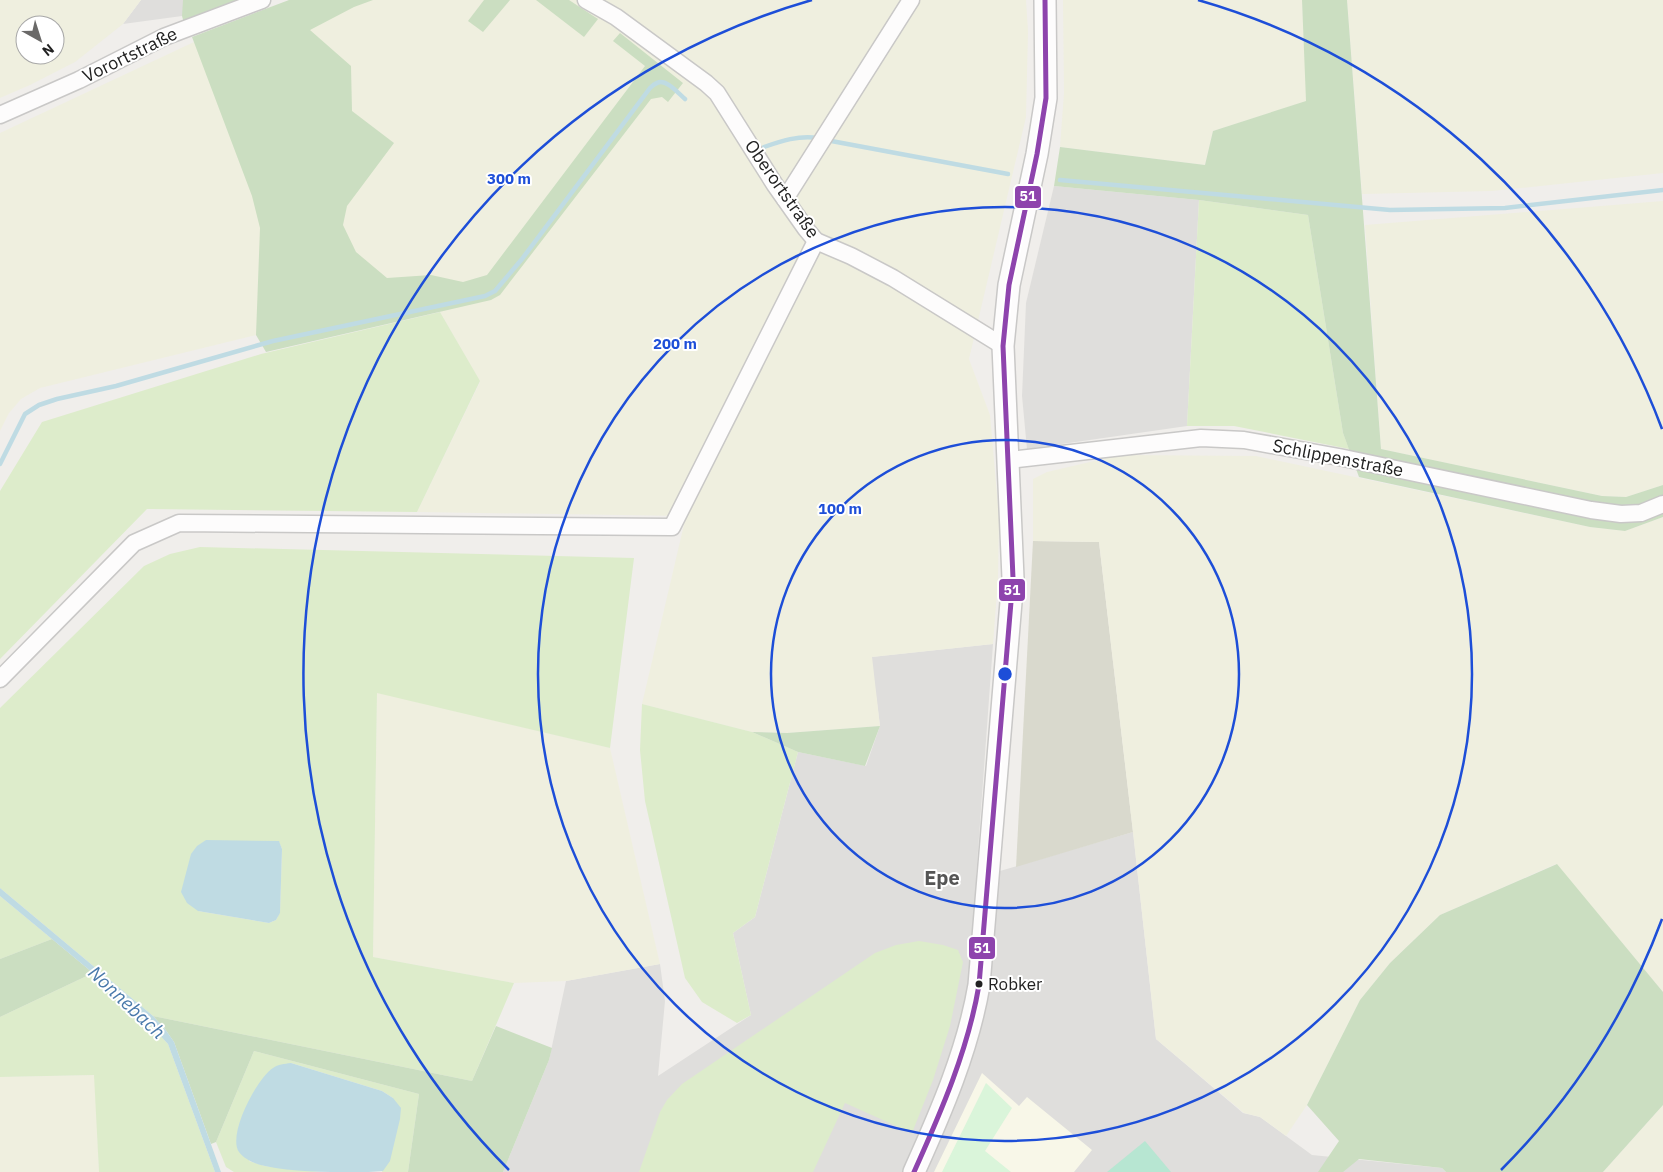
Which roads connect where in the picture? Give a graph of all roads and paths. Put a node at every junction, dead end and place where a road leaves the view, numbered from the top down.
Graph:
1 (262, 0) edge
2 (586, 0) edge
3 (911, 0) edge
4 (1045, 0) edge
5 (0, 114) edge
6 (785, 199) junction
7 (816, 241) junction
8 (1002, 346) junction
9 (1009, 460) junction
10 (1663, 504) edge
11 (0, 679) edge
12 (914, 1172) edge

1 - 5 street, Vorortstraße
2 - 6 street, Oberortstraße
3 - 6 street
4 - 8 street
6 - 7 street, Oberortstraße
7 - 8 street, Oberortstraße
7 - 11 street
8 - 9 street
9 - 10 street, Schlippenstraße
9 - 12 street

